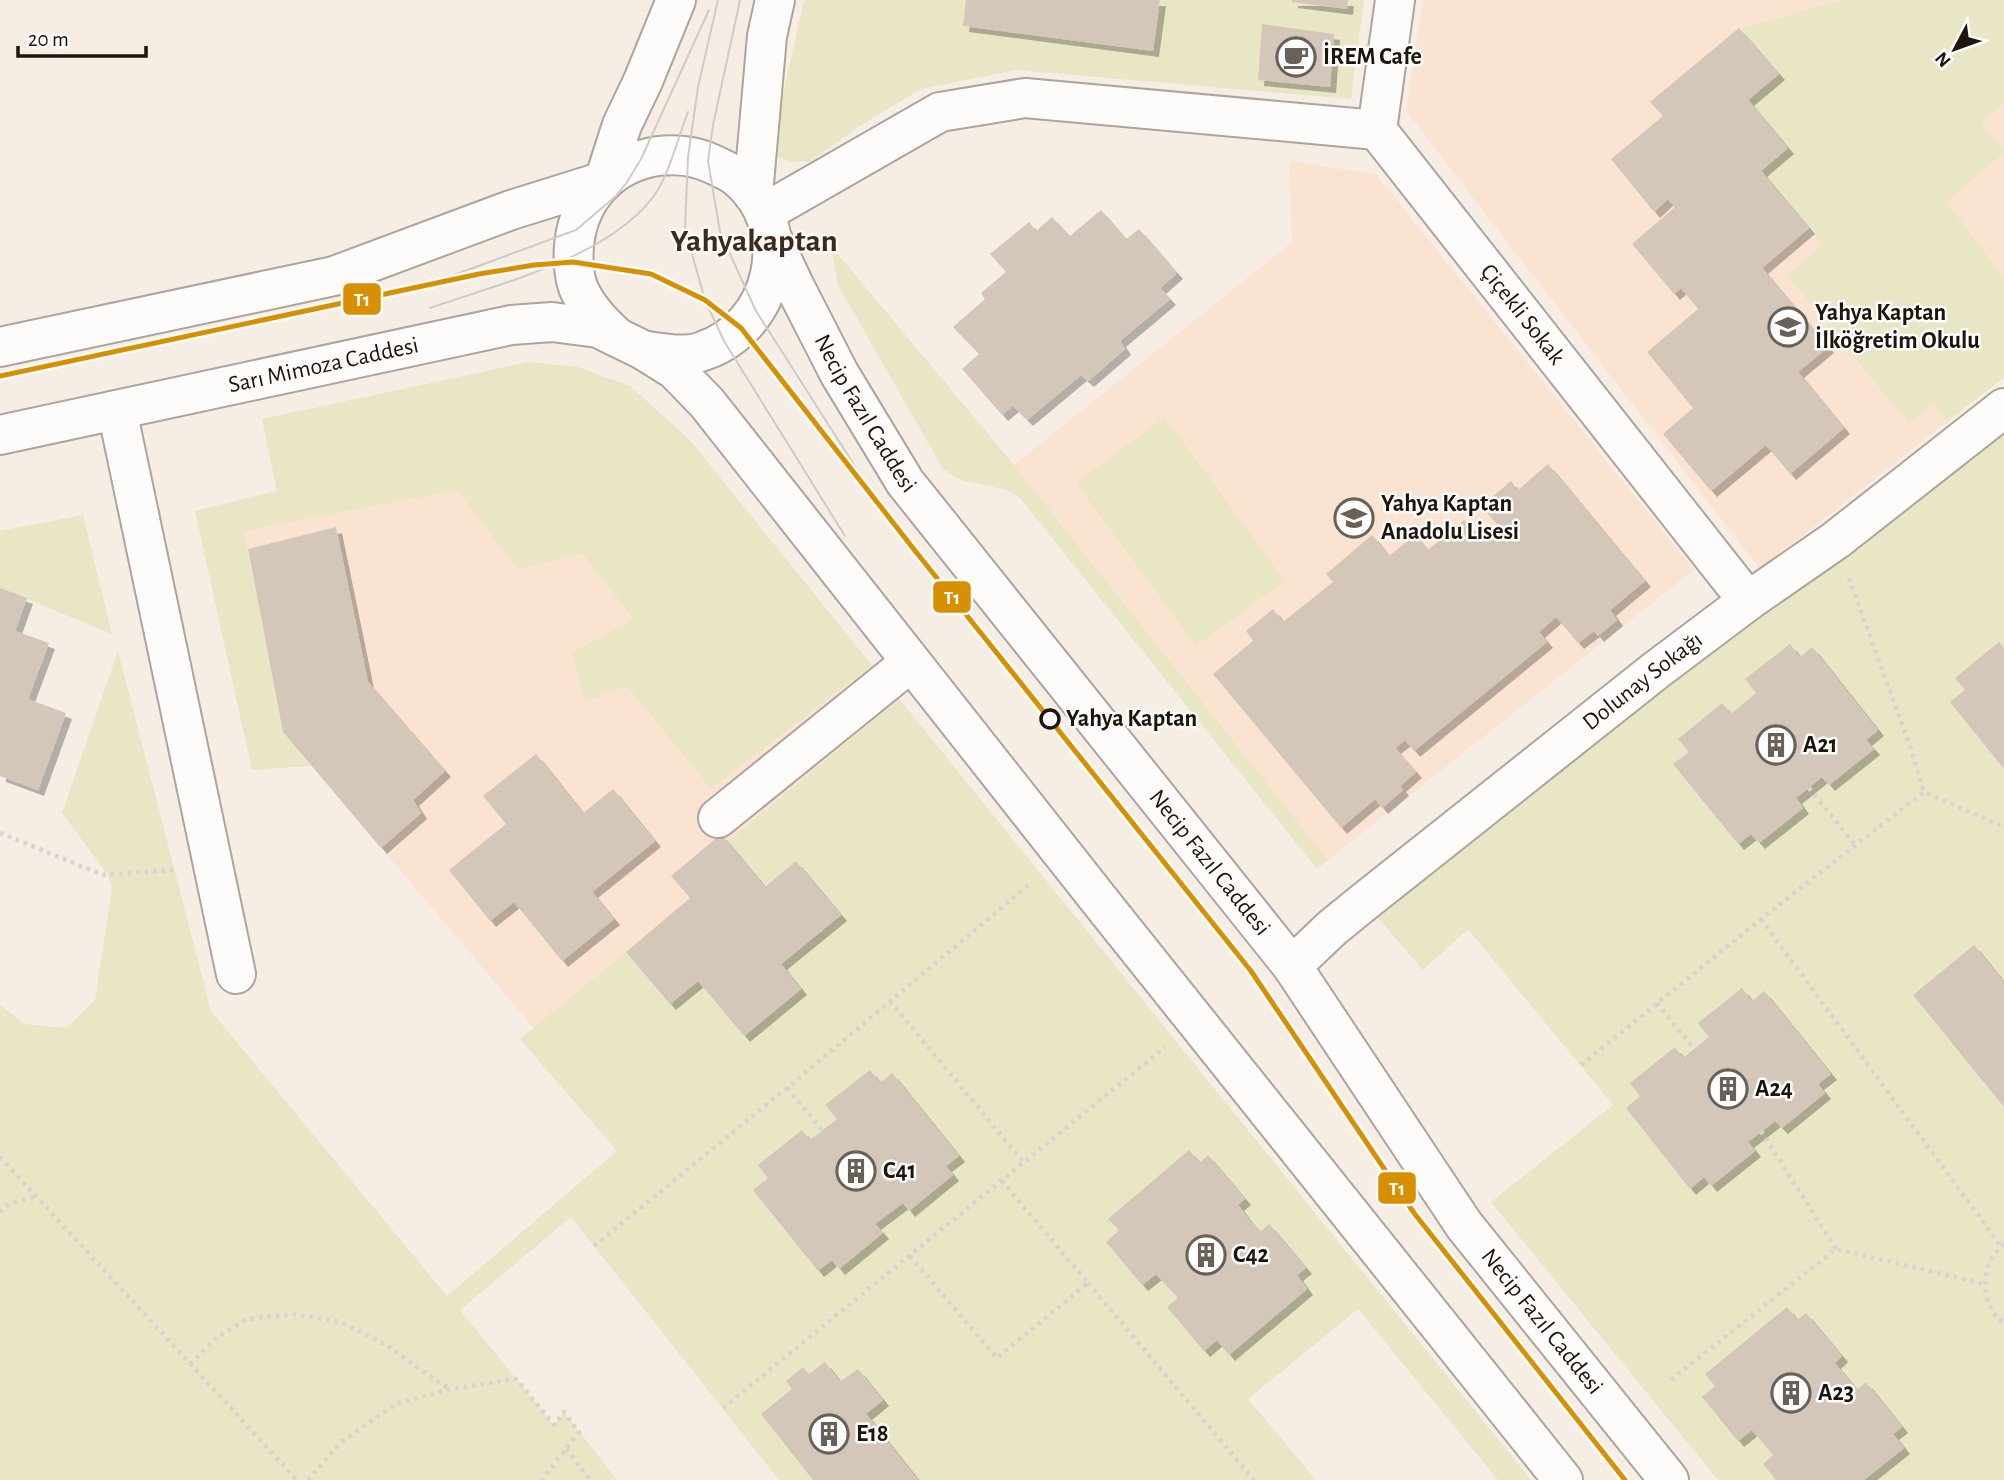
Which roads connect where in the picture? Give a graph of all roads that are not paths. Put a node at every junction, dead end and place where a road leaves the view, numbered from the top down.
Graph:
1 (676, 0) edge
2 (775, 0) edge
3 (1395, 0) edge
4 (1377, 130) junction
5 (604, 181) junction
6 (763, 214) junction
7 (630, 344) junction
8 (0, 347) edge
9 (2004, 408) edge
10 (117, 410) junction
11 (0, 435) edge
12 (1748, 601) junction
13 (911, 662) junction
14 (718, 818) dead end
15 (1292, 966) junction
16 (236, 974) dead end
17 (1563, 1480) edge
18 (1669, 1480) edge

1 - 5 main road
2 - 6 main road
3 - 4 main road
4 - 6 main road
4 - 12 main road, Çiçekli Sokak
5 - 6 main road
5 - 7 main road
5 - 8 main road
6 - 7 main road
6 - 15 main road, Necip Fazıl Caddesi
7 - 10 main road, Sarı Mimoza Caddesi
7 - 13 main road
9 - 12 main road, Dolunay Sokağı
10 - 11 main road, Sarı Mimoza Caddesi
10 - 16 main road
12 - 15 main road, Dolunay Sokağı
13 - 14 main road
13 - 17 main road
15 - 18 main road, Necip Fazıl Caddesi

